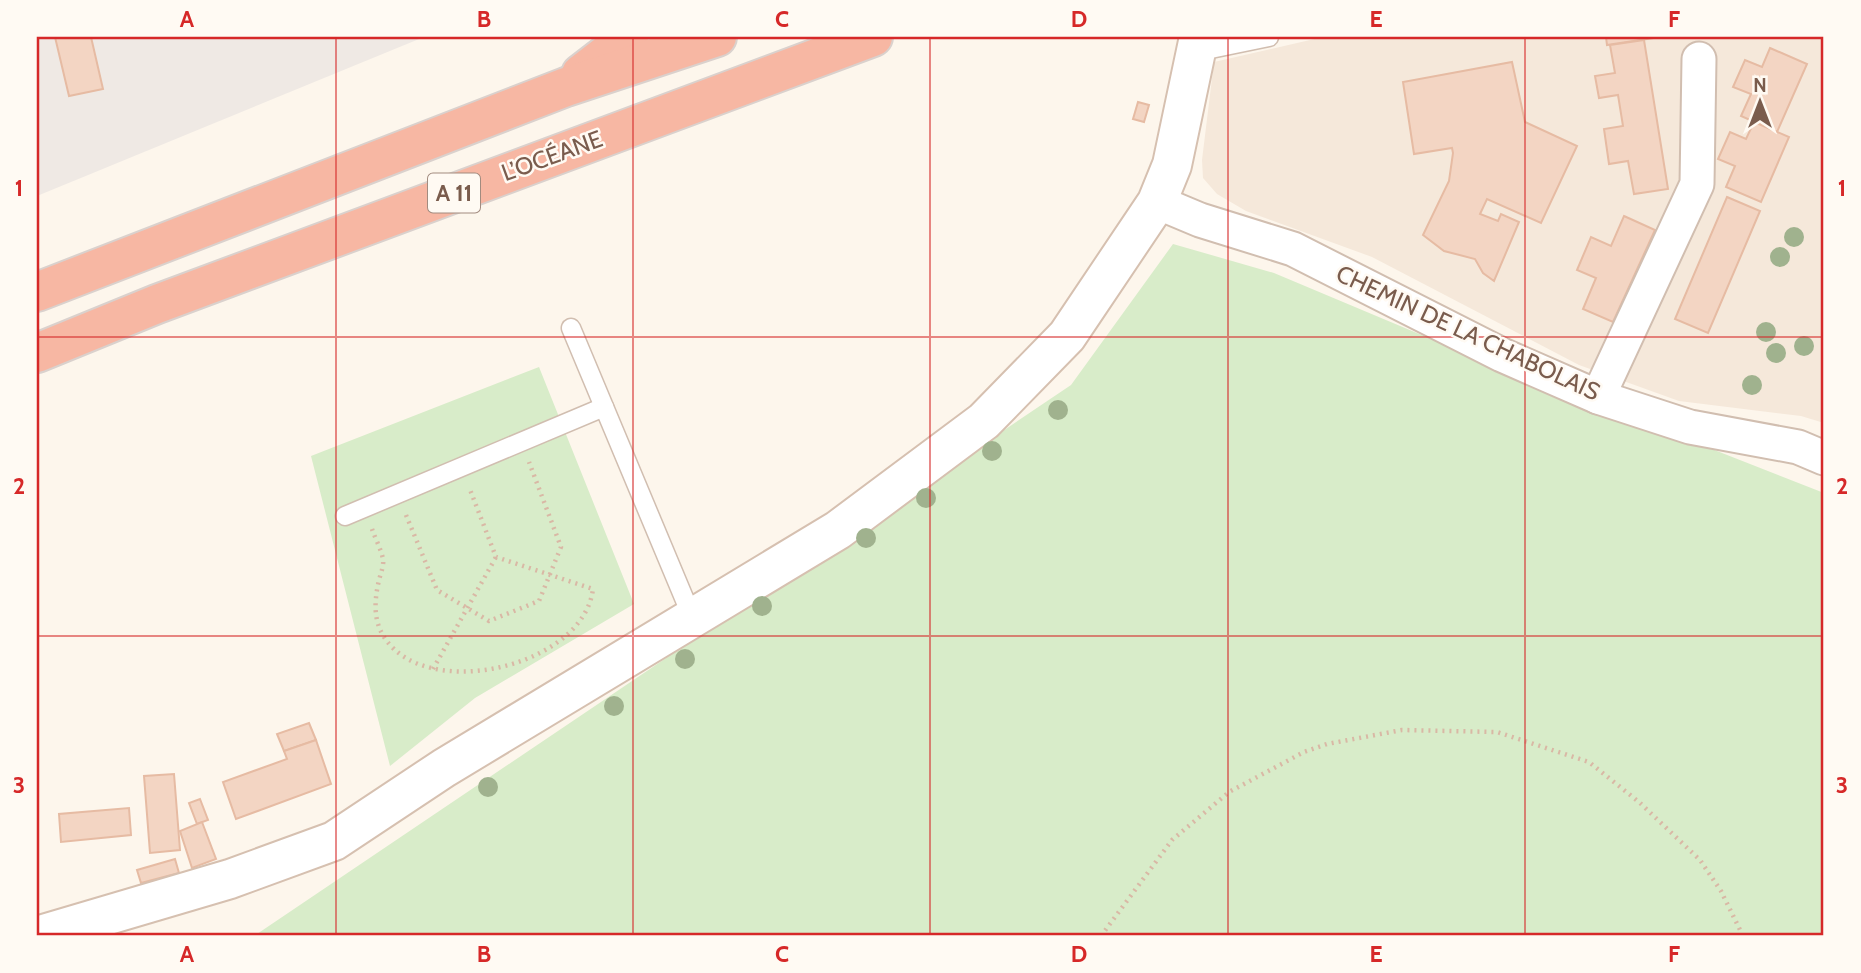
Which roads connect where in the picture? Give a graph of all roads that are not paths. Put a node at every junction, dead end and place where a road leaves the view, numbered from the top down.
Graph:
1 (629, 37) edge
2 (717, 37) edge
3 (873, 37) edge
4 (1269, 37) edge
5 (1198, 43) edge
6 (1699, 59) dead end
7 (566, 87) junction
8 (1157, 202) junction
9 (37, 292) edge
10 (571, 328) dead end
11 (37, 353) edge
12 (1598, 397) junction
13 (604, 407) junction
14 (1824, 458) edge
15 (345, 516) dead end
16 (692, 617) junction
17 (37, 936) edge

1 - 7 highway
2 - 7 highway, A 11
3 - 11 highway, L’OCÉANE / A 11
4 - 5 lane
5 - 8 street
6 - 12 street
7 - 9 highway, A 11
8 - 12 street, CHEMIN DE LA CHABOLAIS
8 - 16 street
10 - 13 lane
12 - 14 street, CHEMIN DE LA CHABOLAIS
13 - 15 lane
13 - 16 lane
16 - 17 street

